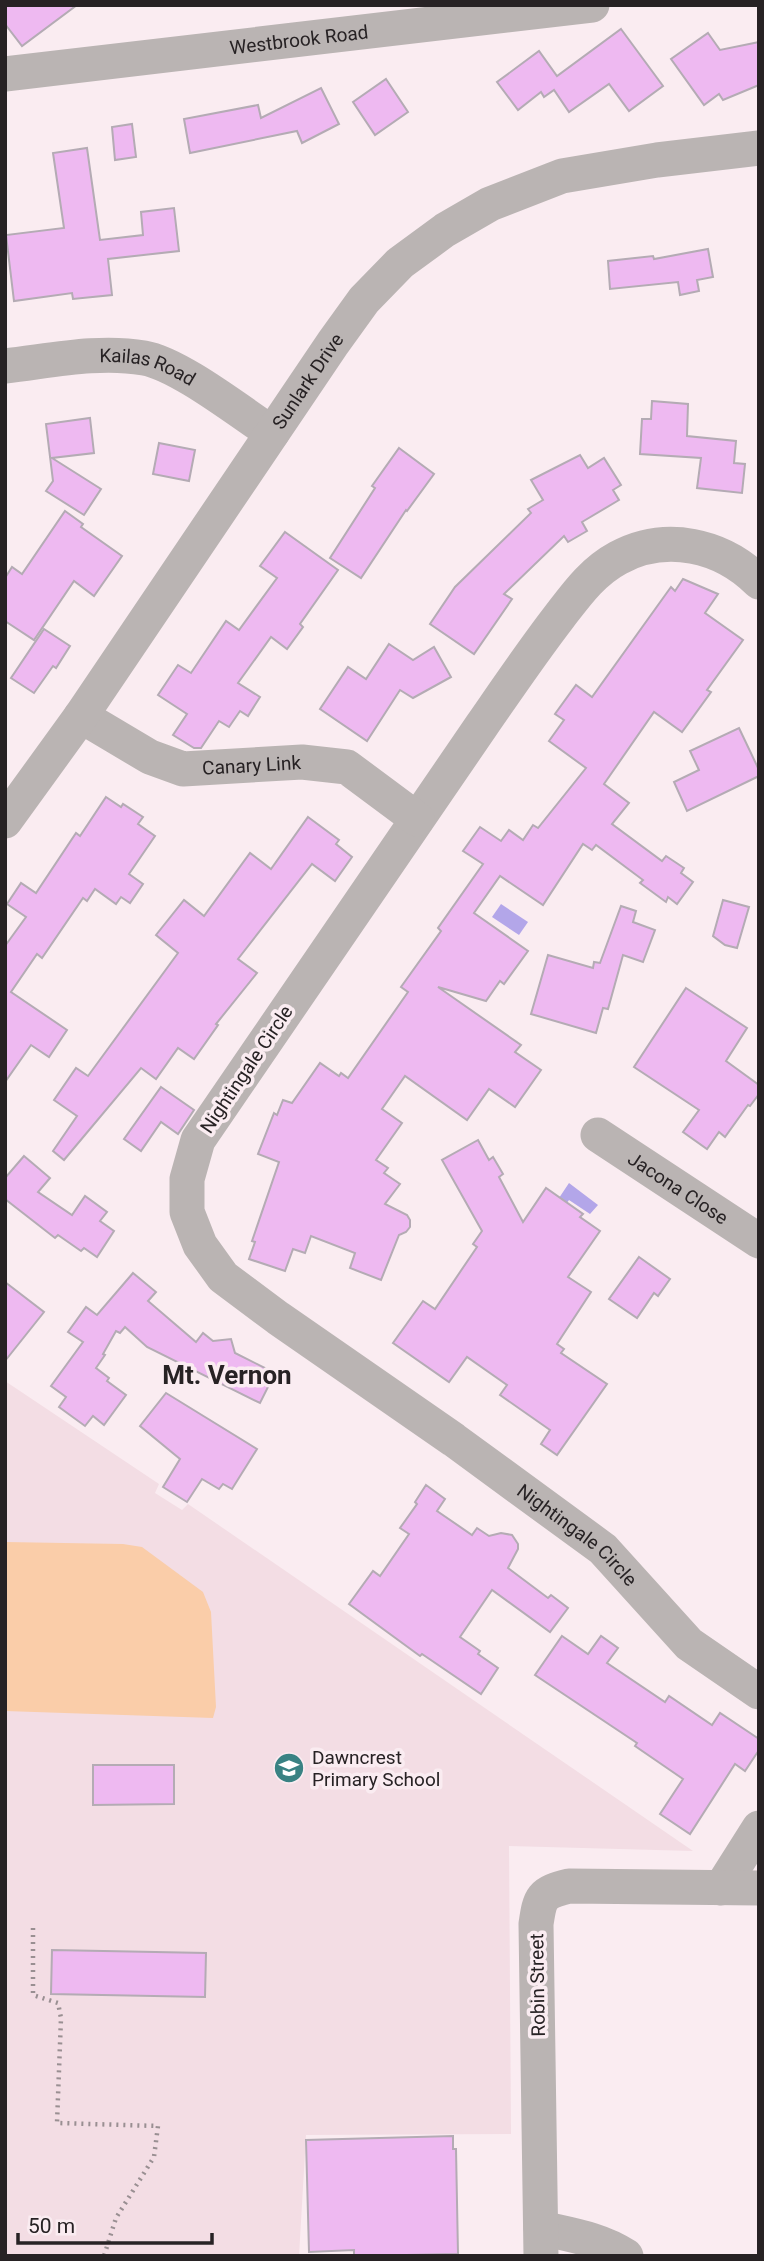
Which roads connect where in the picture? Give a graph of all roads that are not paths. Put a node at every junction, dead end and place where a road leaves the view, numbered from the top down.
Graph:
1 (592, 5) edge
2 (510, 10) edge
3 (5, 74) edge
4 (759, 148) edge
5 (5, 366) edge
6 (272, 433) junction
7 (759, 582) edge
8 (81, 716) junction
9 (417, 819) junction
10 (5, 821) edge
11 (598, 1135) dead end
12 (759, 1241) edge
13 (759, 1692) edge
14 (759, 1828) edge
15 (721, 1888) junction
16 (759, 1888) edge
17 (541, 2242) edge
18 (626, 2256) edge

1 - 2 street, Westbrook Road
2 - 3 street, Westbrook Road
4 - 6 street, Sunlark Drive
5 - 6 street, Kailas Road
6 - 8 street, Sunlark Drive
7 - 9 street, Nightingale Circle
8 - 9 street, Canary Link
8 - 10 street, Sunlark Drive
9 - 13 street, Nightingale Circle
11 - 12 street, Jacona Close
14 - 15 street
15 - 16 street
15 - 17 street, Robin Street
17 - 18 street

